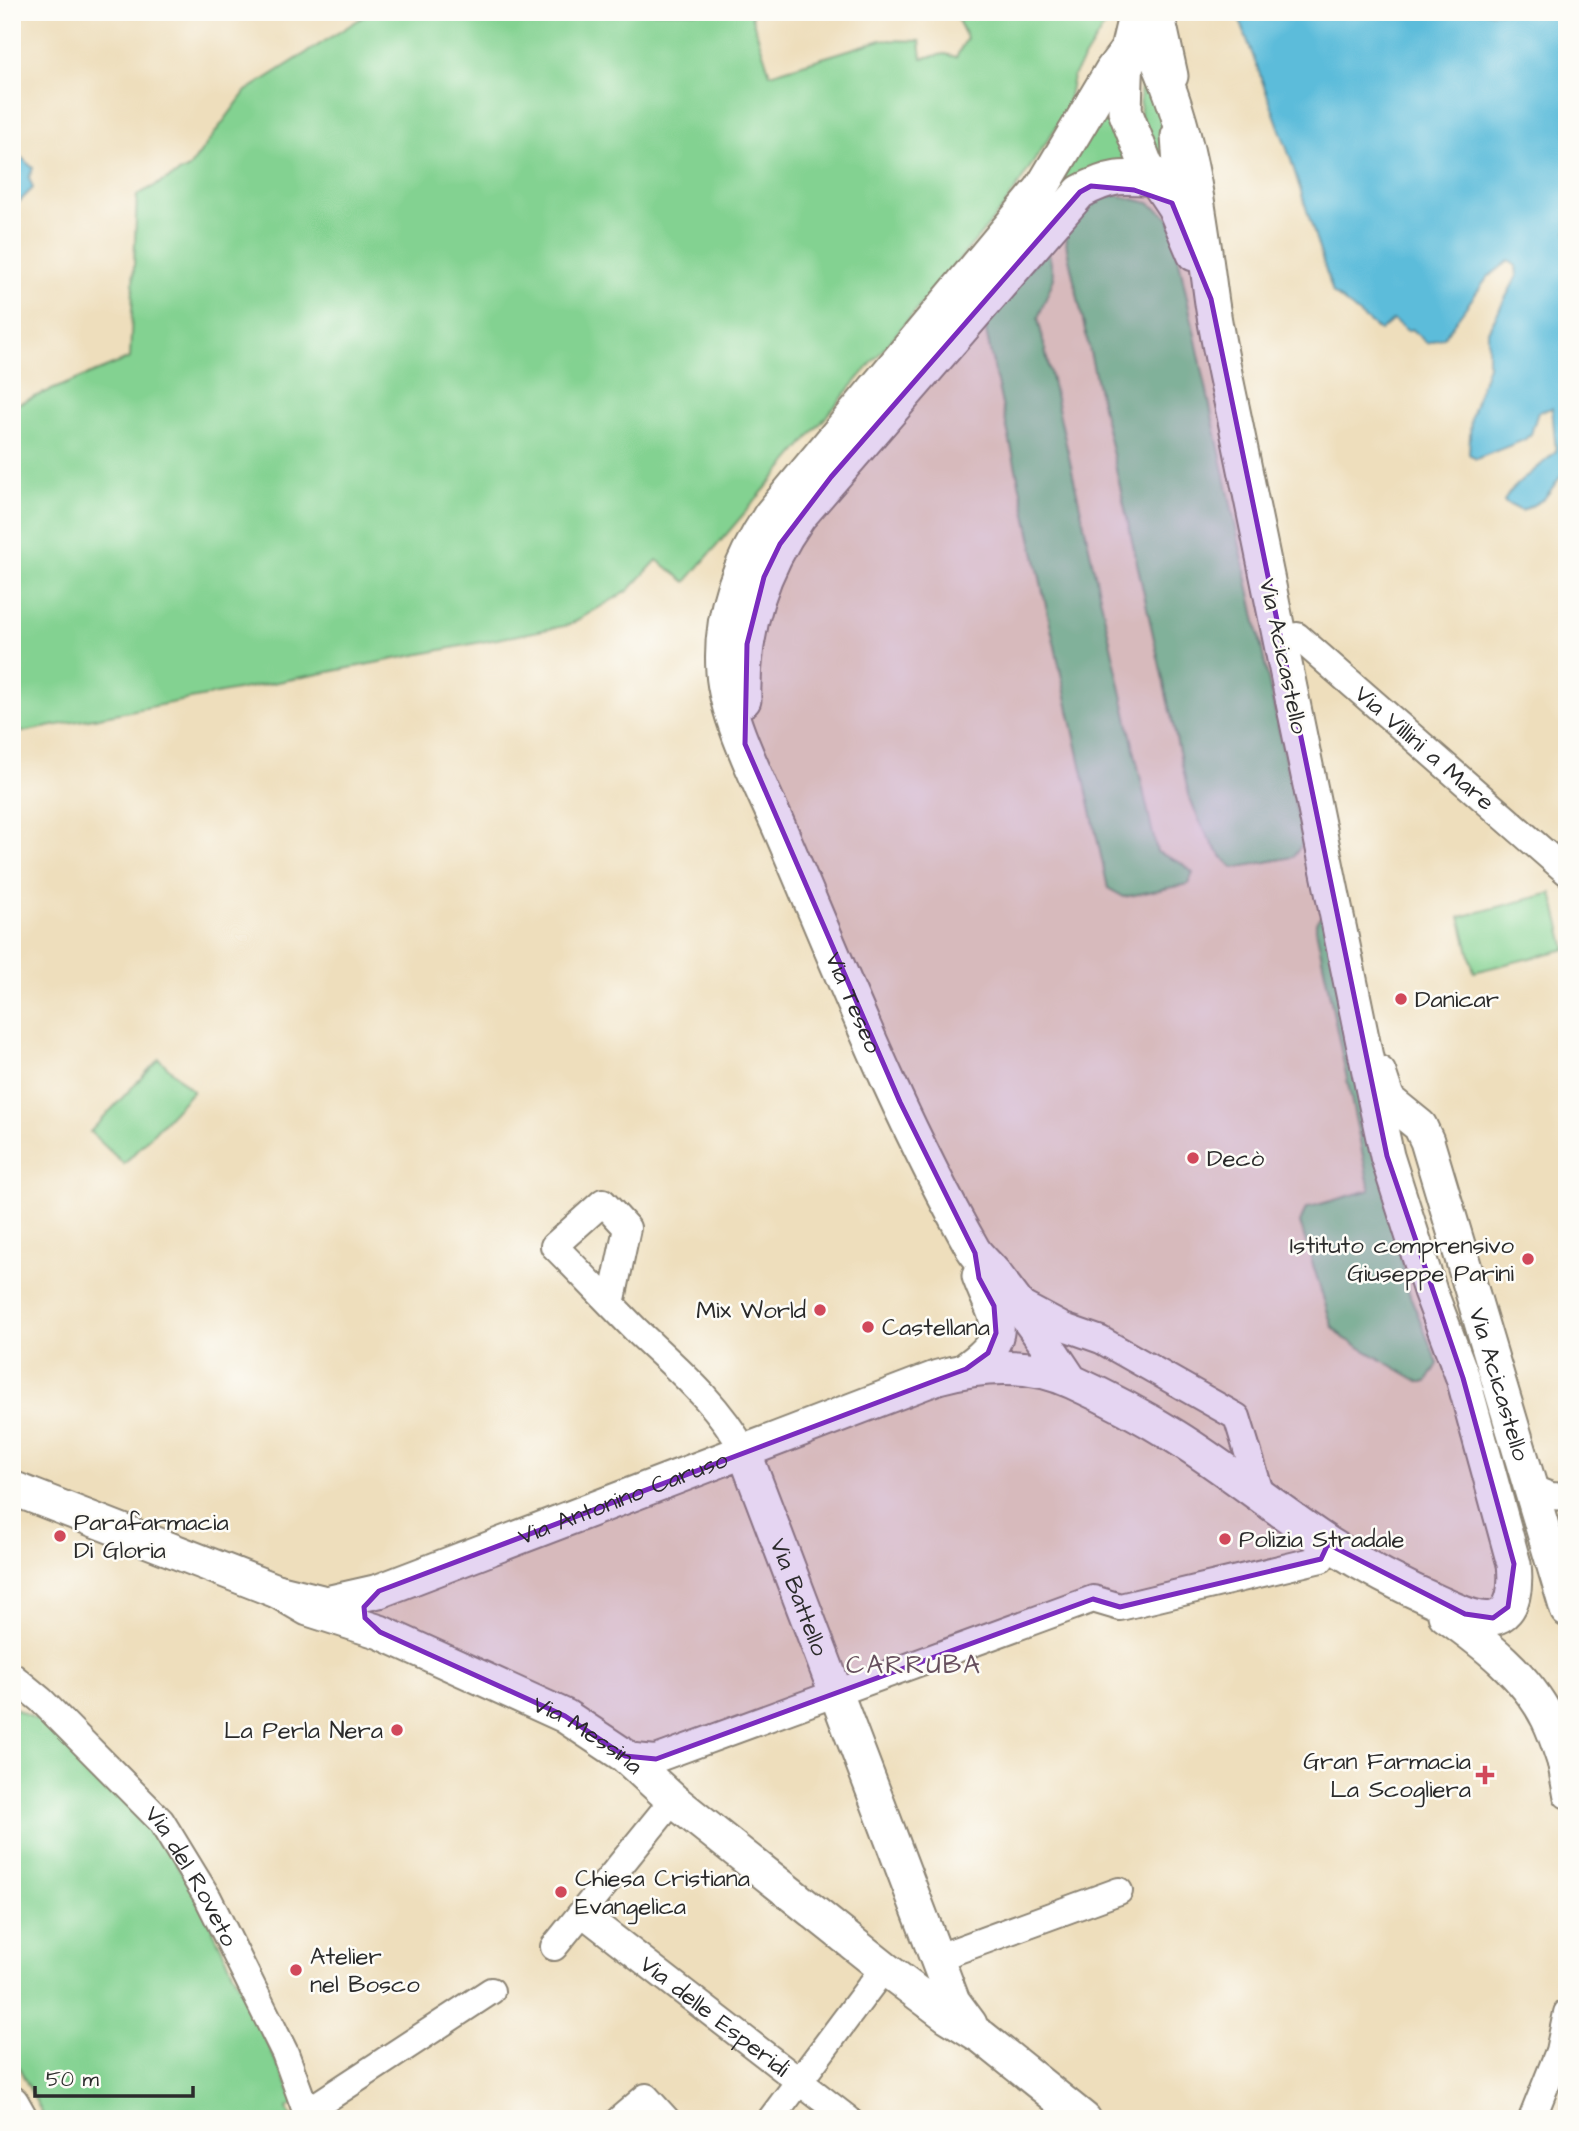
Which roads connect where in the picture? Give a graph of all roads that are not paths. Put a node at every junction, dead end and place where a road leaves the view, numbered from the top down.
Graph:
1 (1136, 12) edge
2 (1157, 12) edge
3 (1127, 50) junction
4 (1175, 107) junction
5 (1164, 190) junction
6 (1211, 299) junction
7 (1280, 639) junction
8 (745, 744) junction
9 (1567, 872) edge
10 (1359, 1012) junction
11 (1419, 1126) junction
12 (1414, 1239) junction
13 (975, 1252) junction
14 (1013, 1300) junction
15 (611, 1304) junction
16 (966, 1369) junction
17 (1071, 1381) junction
18 (744, 1451) junction
19 (12, 1488) edge
20 (1533, 1489) junction
21 (1261, 1495) junction
22 (1567, 1497) edge
23 (1328, 1544) junction
24 (1409, 1590) junction
25 (276, 1591) junction
26 (379, 1591) junction
27 (1567, 1610) edge
28 (380, 1632) junction
29 (12, 1676) edge
30 (834, 1694) junction
31 (640, 1757) junction
32 (1562, 1757) edge
33 (1567, 1795) edge
34 (673, 1800) junction
35 (1119, 1891) dead end
36 (582, 1913) junction
37 (554, 1947) dead end
38 (936, 1958) junction
39 (884, 1968) junction
40 (491, 1991) dead end
41 (1567, 2013) edge
42 (982, 2037) junction
43 (800, 2081) junction
44 (12, 2103) edge
45 (308, 2115) edge
46 (623, 2117) edge
47 (20, 2119) edge
48 (666, 2119) edge
49 (771, 2119) edge
50 (848, 2119) edge
51 (1084, 2119) edge
52 (1532, 2119) edge

1 - 3 main road
2 - 4 main road
3 - 4 main road
3 - 5 main road
3 - 8 main road, Via Teseo
4 - 5 main road
4 - 6 main road
5 - 6 main road
5 - 8 main road
6 - 7 main road, Via Acicastello
7 - 9 street, Via Villini a Mare
7 - 10 main road, Via Acicastello
8 - 13 main road, Via Teseo
10 - 11 main road, Via Acicastello
10 - 12 main road, Via Acicastello
11 - 12 main road
11 - 20 main road, Via Acicastello
12 - 24 main road, Via Acicastello
13 - 14 main road
13 - 16 main road
14 - 17 main road
14 - 21 street
15 - 15 street, Via Battello
15 - 18 street, Via Battello
16 - 17 main road
16 - 18 main road, Via Antonino Caruso
17 - 21 main road
18 - 26 main road, Via Antonino Caruso
18 - 30 main road, Via Battello
19 - 25 main road, Via Messina
20 - 22 street
20 - 27 main road, Via Acicastello
21 - 23 main road
23 - 24 main road
23 - 30 street
24 - 32 main road
25 - 26 main road, Via Antonino Caruso
25 - 28 main road, Via Messina
26 - 28 main road
28 - 31 main road, Via Messina
29 - 45 street, Via del Roveto
30 - 31 street
30 - 38 main road, Via Battello
31 - 34 main road, Via Messina
32 - 33 street
34 - 36 street
34 - 39 main road, Via Messina
35 - 38 street
36 - 37 street
36 - 43 street, Via delle Esperidi
38 - 42 main road, Via Battello
39 - 42 main road, Via Messina
39 - 43 street
40 - 45 street
41 - 52 street
42 - 51 main road, Via Messina
43 - 49 street
43 - 50 street, Via delle Esperidi
44 - 47 main road
46 - 48 street

